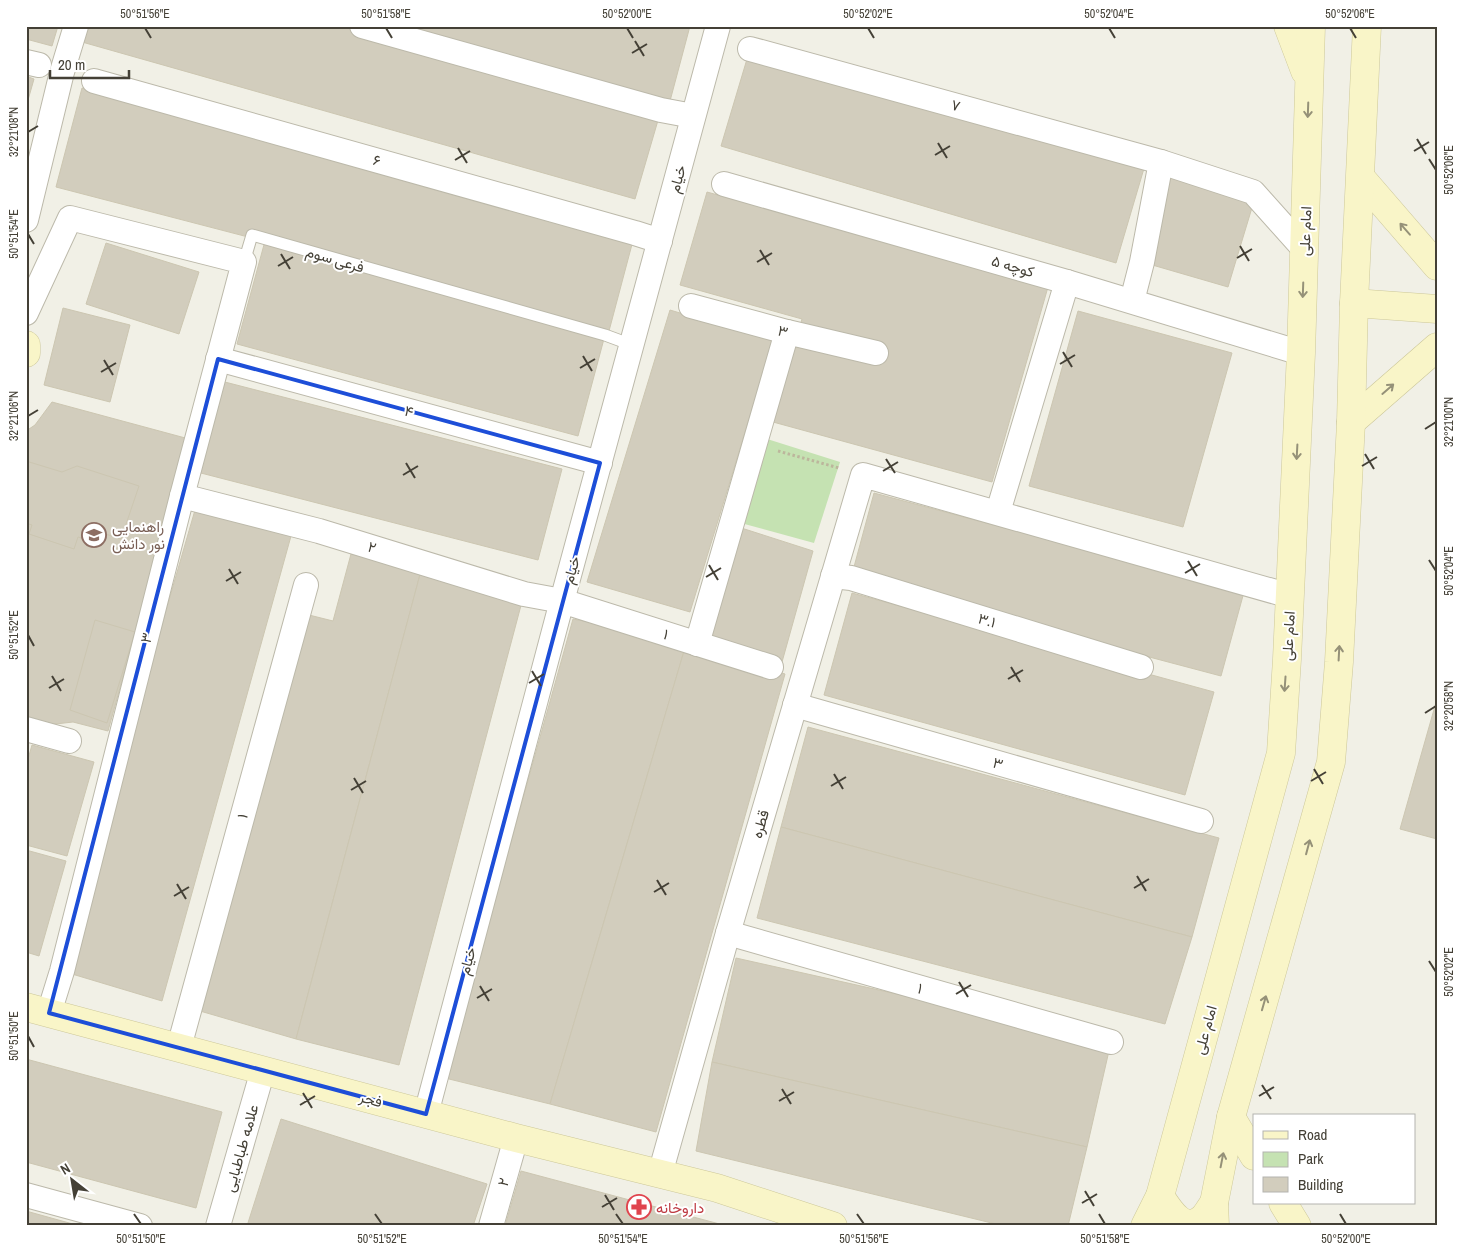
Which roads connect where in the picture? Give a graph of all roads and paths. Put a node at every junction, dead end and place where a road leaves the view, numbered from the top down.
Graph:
1 (76, 26) edge
2 (362, 26) edge
3 (718, 26) edge
4 (1288, 26) edge
5 (1311, 26) edge
6 (1367, 26) edge
7 (750, 49) dead end
8 (94, 81) dead end
9 (1309, 82) junction
10 (694, 116) junction
11 (1161, 162) junction
12 (1361, 178) junction
13 (724, 184) dead end
14 (26, 220) edge
15 (660, 241) junction
16 (1304, 249) junction
17 (244, 262) junction
18 (1437, 266) edge
19 (1067, 282) junction
20 (1132, 302) junction
21 (1354, 303) junction
22 (691, 306) dead end
23 (1437, 309) edge
24 (26, 313) edge
25 (787, 332) junction
26 (26, 345) edge
27 (632, 345) junction
28 (1437, 347) edge
29 (26, 353) edge
30 (876, 353) dead end
31 (1301, 353) junction
32 (218, 359) junction
33 (1351, 422) junction
34 (756, 444) junction
35 (600, 463) junction
36 (863, 474) junction
37 (182, 496) junction
38 (998, 512) junction
39 (833, 576) junction
40 (306, 585) dead end
41 (1290, 596) junction
42 (562, 601) junction
43 (697, 644) junction
44 (770, 666) dead end
45 (1141, 667) dead end
46 (795, 705) junction
47 (26, 730) edge
48 (69, 741) dead end
49 (1201, 821) dead end
50 (728, 933) junction
51 (37, 1010) edge
52 (1111, 1042) dead end
53 (179, 1047) junction
54 (263, 1070) junction
55 (426, 1114) junction
56 (1231, 1117) junction
57 (516, 1138) junction
58 (1253, 1154) edge
59 (660, 1174) junction
60 (717, 1188) junction
61 (26, 1195) edge
62 (1160, 1196) junction
63 (1284, 1204) edge
64 (1214, 1214) edge
65 (140, 1226) edge
66 (218, 1226) edge
67 (491, 1226) edge
68 (789, 1226) edge
69 (833, 1226) edge
70 (1145, 1226) edge
71 (1297, 1226) edge

1 - 14 street
2 - 10 street
3 - 10 street, خیام
4 - 9 main road
5 - 9 main road, امام علی
6 - 12 main road
7 - 11 street, ۷
8 - 15 street, ۶
9 -> 16 main road, امام علی
10 - 15 street, خیام
11 - 16 street, ۷
11 - 20 street
18 -> 12 main road
12 - 21 main road
13 - 19 street, کوچه ۵
15 - 27 street, خیام
16 -> 31 main road, امام علی
17 - 24 street
17 - 27 lane, فرعی سوم
17 - 32 street, ۳
19 - 20 street, کوچه ۵
19 - 38 street
20 - 31 street, کوچه ۵
21 - 23 main road
21 - 33 main road
22 - 25 street, ۳
25 - 30 street, ۳
25 - 34 street
26 - 29 main road
27 - 35 street, خیام
33 -> 28 main road
31 -> 41 main road, امام علی
32 - 35 street, ۴
32 - 37 street, ۳
56 -> 33 main road
34 - 36 path
34 - 43 street
35 - 42 street, خیام
36 - 38 street
36 - 39 street, قطره
37 - 42 street, ۲
37 - 51 street, ۳
38 - 41 street
39 - 45 street, ۳.۱
39 - 46 street, قطره
40 - 53 street, ۱
41 -> 62 main road, امام علی
42 - 43 street, ۱
42 - 55 street, خیام
43 - 44 street, ۱
46 - 49 street, ۳
46 - 50 street, قطره
47 - 48 street
50 - 52 street, ۱
50 - 59 street, قطره
51 - 53 main road, فجر
53 - 54 main road, فجر
54 - 55 main road, فجر
54 - 66 street, علامه طباطبایی
55 - 57 main road, فجر
56 - 58 main road
64 -> 56 main road
57 - 59 main road, فجر
57 - 67 street, ۲
59 - 60 main road, فجر
60 - 68 main road
60 - 69 main road
61 - 65 street
62 - 64 main road
62 - 70 main road, امام علی
63 - 71 main road

